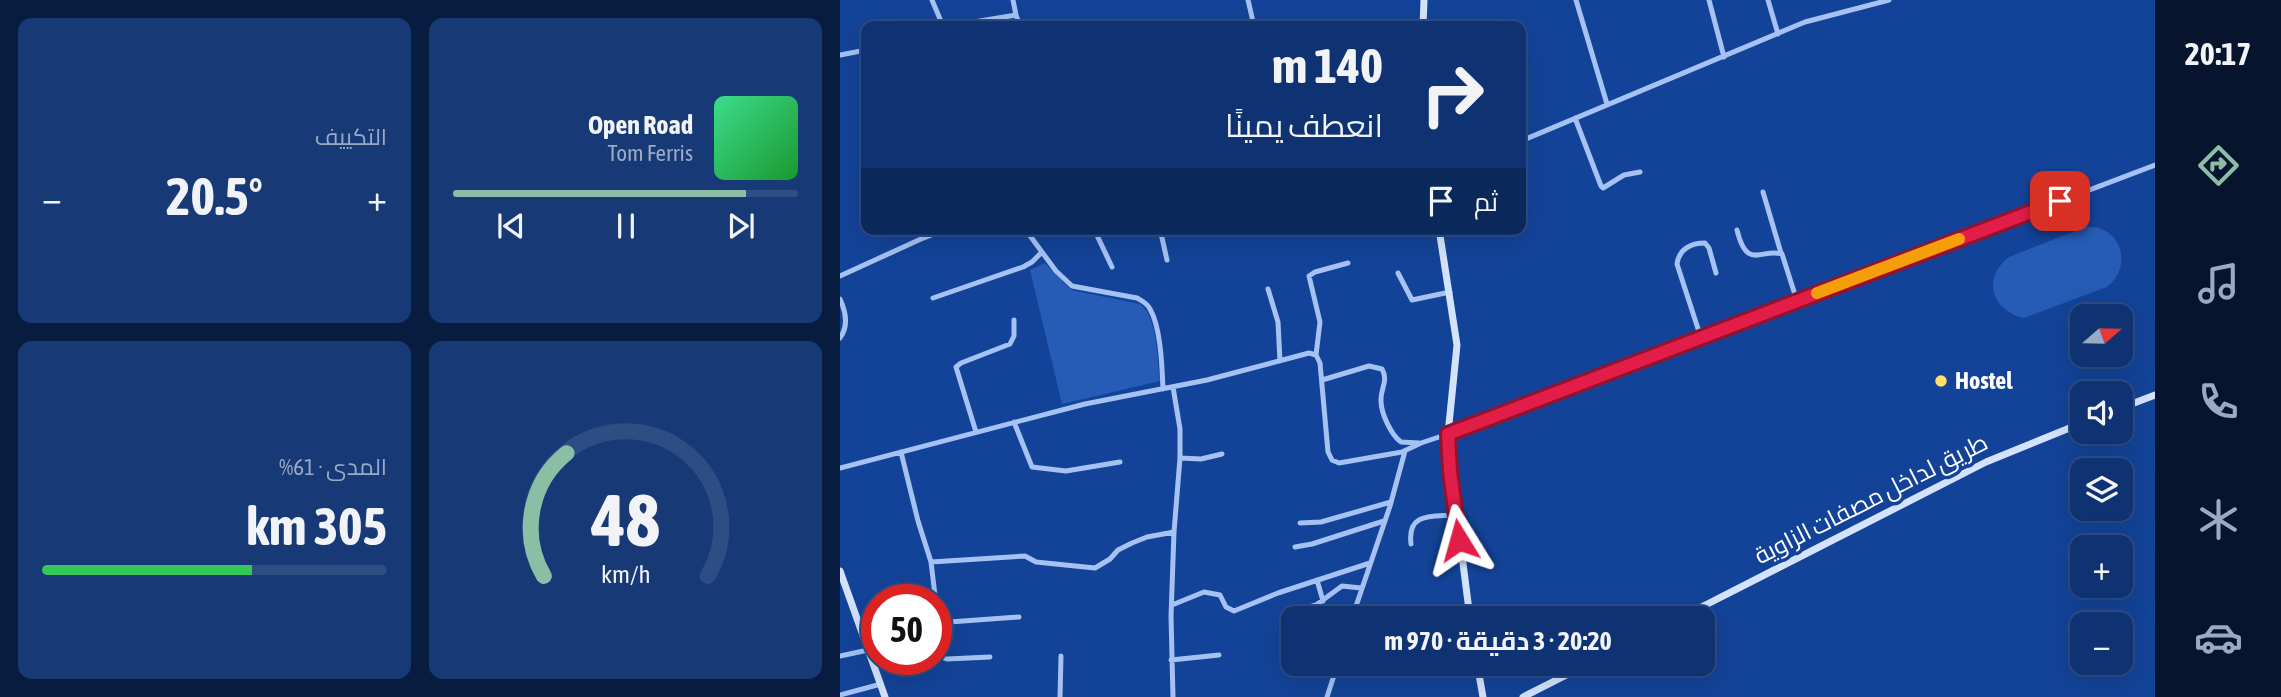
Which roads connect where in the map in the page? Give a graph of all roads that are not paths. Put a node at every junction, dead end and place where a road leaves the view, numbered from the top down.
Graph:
1 (932, 0) edge
2 (1013, 0) edge
3 (1248, 0) edge
4 (1424, 0) edge
5 (1576, 0) edge
6 (1709, 0) edge
7 (1768, 0) edge
8 (1889, 0) edge
9 (1016, 15) junction
10 (941, 21) edge
11 (983, 21) edge
12 (1018, 21) edge
13 (1253, 21) edge
14 (1423, 21) edge
15 (1778, 34) junction
16 (861, 51) edge
17 (840, 55) edge
18 (1724, 57) junction
19 (1607, 104) junction
20 (1575, 118) junction
21 (1526, 139) edge
22 (2155, 165) edge
23 (1640, 172) dead end
24 (1763, 192) dead end
25 (1737, 230) dead end
26 (931, 235) edge
27 (1029, 235) edge
28 (1097, 235) edge
29 (1161, 235) edge
30 (1440, 235) edge
31 (1041, 253) junction
32 (1781, 253) junction
33 (1167, 260) dead end
34 (1348, 262) dead end
35 (1112, 267) dead end
36 (1398, 273) dead end
37 (1716, 273) dead end
38 (840, 276) edge
39 (1268, 289) dead end
40 (1450, 292) junction
41 (933, 298) dead end
42 (840, 299) edge
43 (1797, 301) junction
44 (1014, 320) dead end
45 (840, 338) edge
46 (1701, 338) junction
47 (1316, 355) junction
48 (1280, 361) junction
49 (1322, 380) junction
50 (1173, 387) junction
51 (1163, 389) junction
52 (2155, 395) edge
53 (2133, 403) edge
54 (1014, 422) junction
55 (2070, 428) edge
56 (976, 432) junction
57 (1448, 434) junction
58 (1421, 443) junction
59 (1405, 451) junction
60 (901, 452) junction
61 (1222, 454) dead end
62 (1180, 458) junction
63 (1120, 462) dead end
64 (840, 468) edge
65 (1391, 502) junction
66 (1455, 515) junction
67 (1384, 521) junction
68 (1300, 523) dead end
69 (1174, 533) junction
70 (1411, 544) dead end
71 (1295, 547) dead end
72 (931, 562) junction
73 (1370, 563) junction
74 (840, 571) edge
75 (1317, 580) junction
76 (933, 584) edge
77 (1361, 588) junction
78 (1323, 601) junction
79 (1172, 605) junction
80 (1309, 606) edge
81 (1356, 606) edge
82 (1468, 606) edge
83 (1704, 606) edge
84 (1019, 617) dead end
85 (952, 622) edge
86 (861, 630) edge
87 (861, 652) edge
88 (1219, 655) dead end
89 (840, 656) edge
90 (1061, 656) dead end
91 (990, 657) dead end
92 (952, 658) edge
93 (1171, 660) junction
94 (878, 675) edge
95 (1334, 676) edge
96 (1479, 676) edge
97 (1564, 676) edge
98 (881, 684) junction
99 (840, 695) edge
100 (885, 697) edge
101 (1060, 697) edge
102 (1173, 697) edge
103 (1328, 697) edge
104 (1483, 697) edge
105 (1523, 697) edge

1 - 10 street
2 - 9 street
3 - 13 street
4 - 14 street
5 - 19 street
6 - 18 street
7 - 15 street
8 - 15 street
9 - 11 street
9 - 12 street
15 - 18 street
16 - 17 street
18 - 19 street
19 - 20 street
20 - 21 street
20 - 23 street
22 - 43 street
24 - 32 street
25 - 32 street
26 - 38 street
27 - 31 street
28 - 35 street
29 - 33 street
30 - 40 street
31 - 41 street
31 - 51 street
32 - 43 street
34 - 47 street
36 - 40 street
37 - 46 street
39 - 48 street
40 - 57 street
42 - 45 street
43 - 46 street
44 - 56 street
46 - 57 street
47 - 48 street
47 - 49 street
48 - 50 street
49 - 58 street
49 - 59 street
50 - 51 street
50 - 62 street
51 - 54 street
52 - 53 street
54 - 56 street
54 - 63 street
55 - 83 street, طريق لداخل مصفات الزاوية
56 - 60 street
57 - 58 street
57 - 66 street
58 - 59 street
59 - 65 street
60 - 64 street
60 - 72 street
61 - 62 street
62 - 69 street
65 - 67 street
65 - 68 street
66 - 70 street
66 - 82 street
67 - 71 street
67 - 73 street
69 - 72 street
69 - 79 street
72 - 76 street
73 - 75 street
73 - 77 street
74 - 86 street
75 - 78 street
75 - 79 street
77 - 78 street
77 - 81 street
78 - 80 street
79 - 93 street
84 - 85 street
87 - 89 street
88 - 93 street
90 - 101 street
91 - 92 street
93 - 102 street
94 - 98 street
95 - 103 street
96 - 104 street
97 - 105 street
98 - 99 street
98 - 100 street

